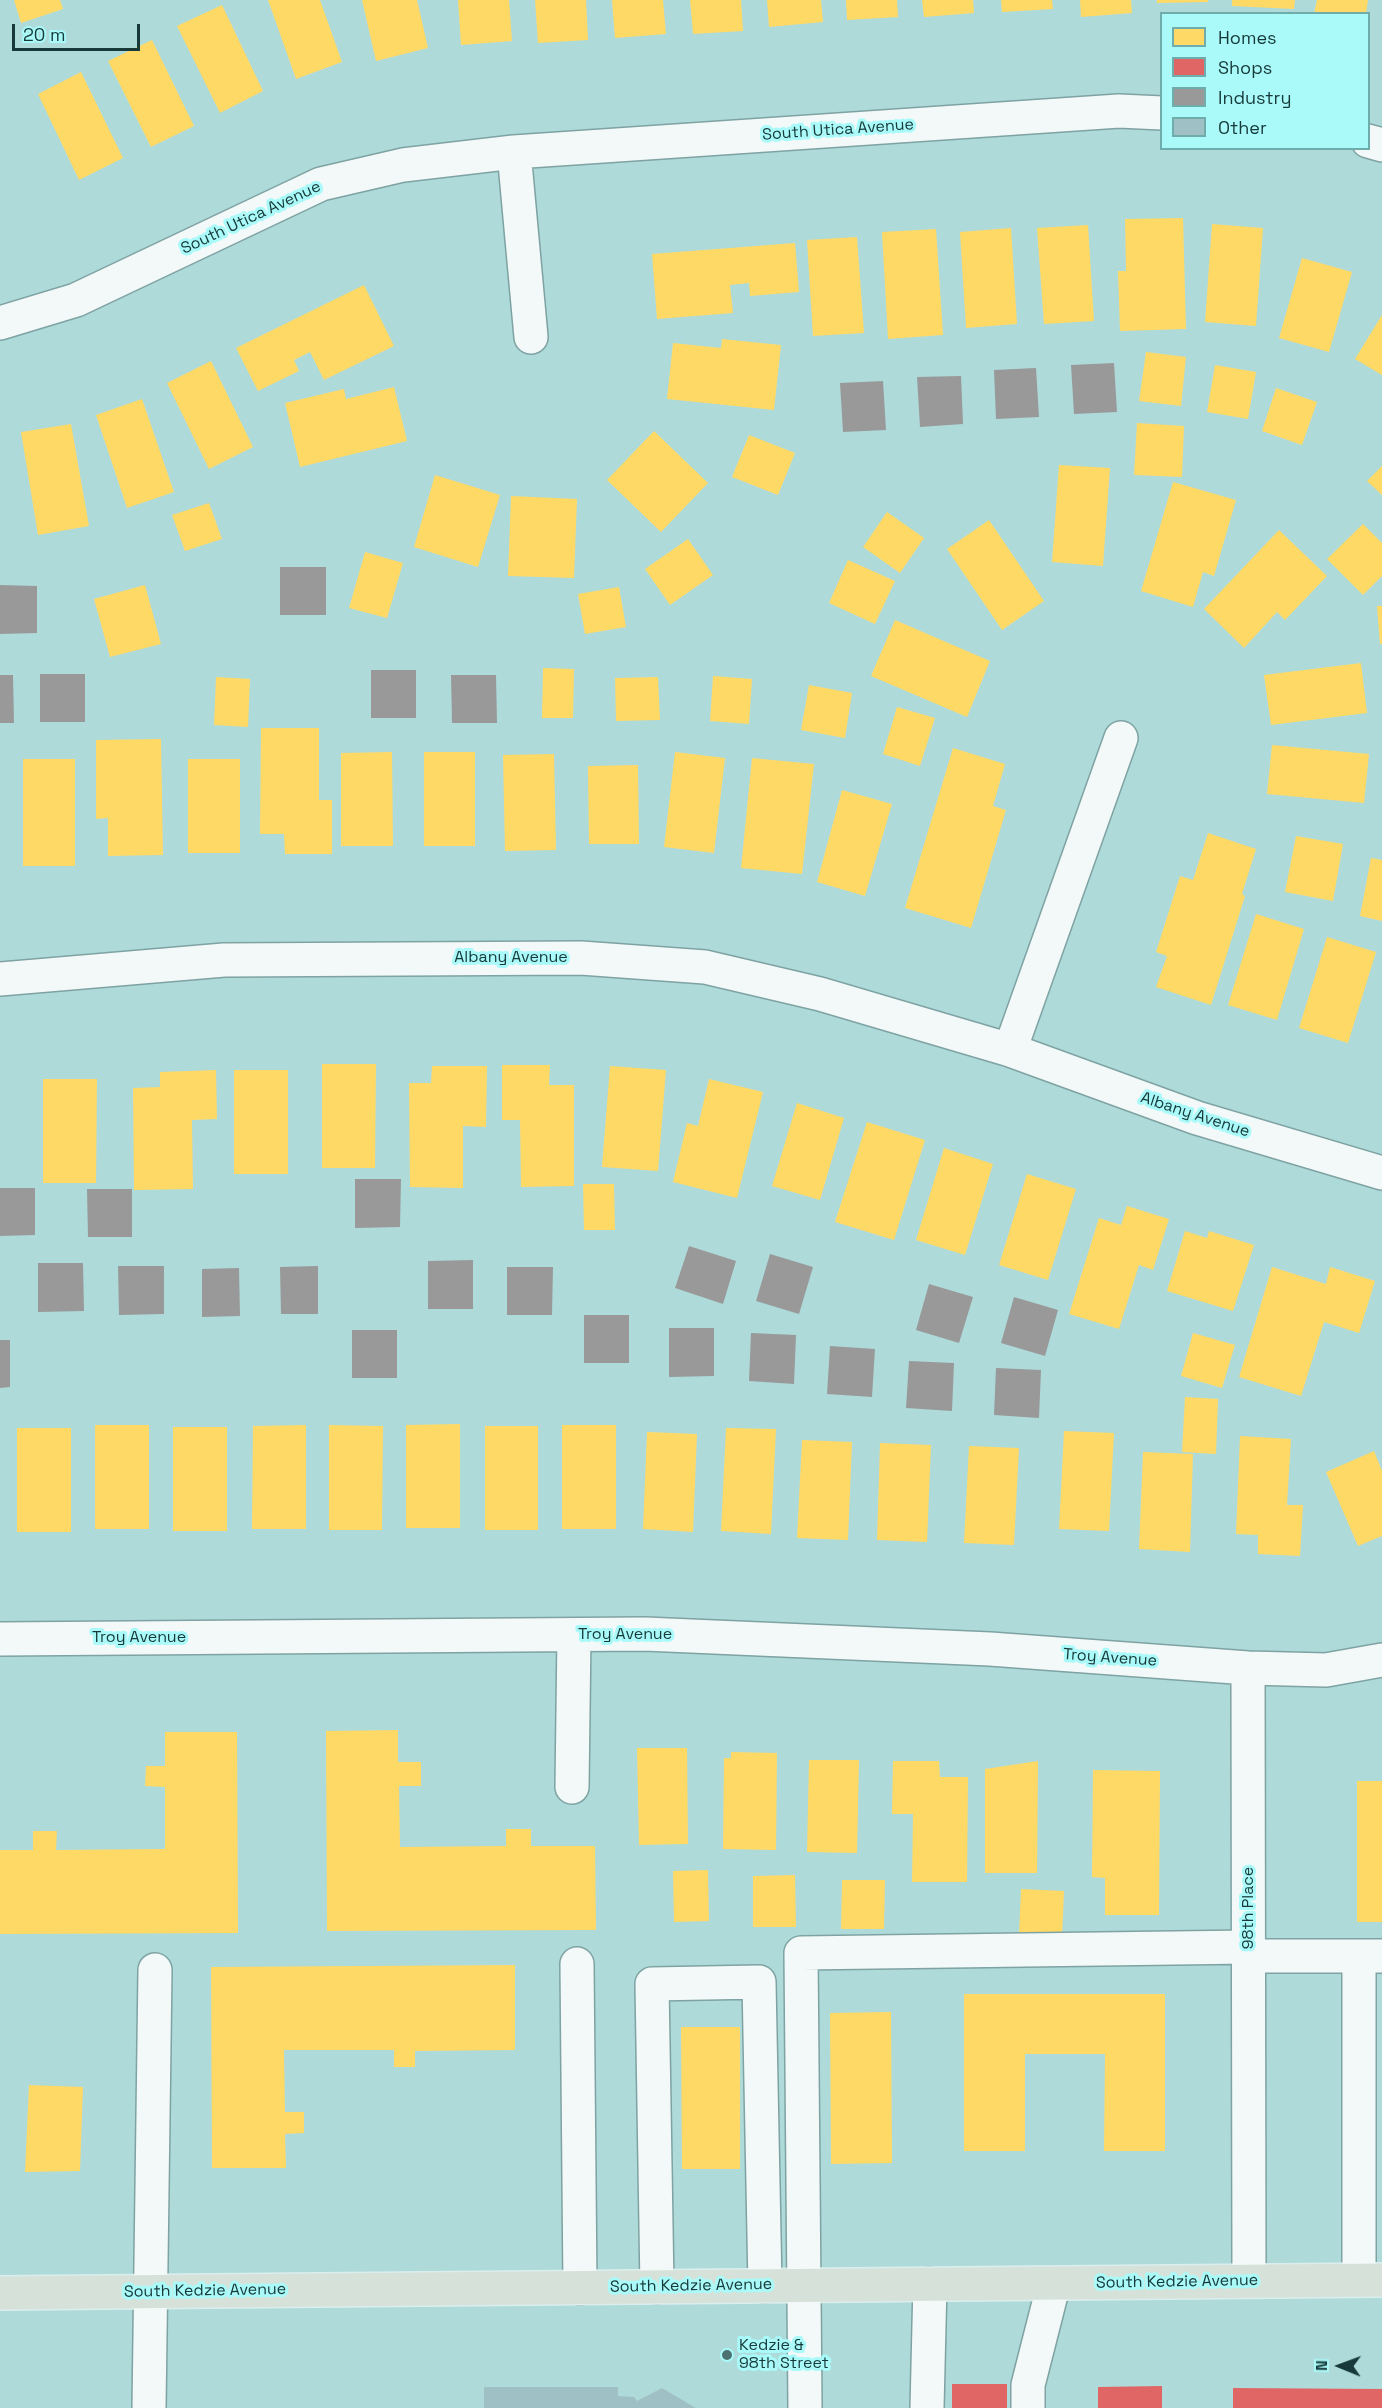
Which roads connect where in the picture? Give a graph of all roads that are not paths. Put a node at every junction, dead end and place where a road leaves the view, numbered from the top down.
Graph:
1 (1160, 113) edge
2 (514, 152) junction
3 (0, 323) edge
4 (531, 337) dead end
5 (1121, 738) dead end
6 (0, 979) edge
7 (1010, 1050) junction
8 (1382, 1173) edge
9 (574, 1635) junction
10 (0, 1639) edge
11 (1382, 1660) edge
12 (1248, 1668) junction
13 (572, 1787) dead end
14 (1249, 1951) junction
15 (1370, 1956) edge
16 (577, 1964) dead end
17 (155, 1970) dead end
18 (1370, 2280) edge
19 (1249, 2281) junction
20 (1054, 2283) junction
21 (930, 2284) junction
22 (805, 2285) junction
23 (765, 2286) junction
24 (657, 2287) junction
25 (580, 2288) junction
26 (150, 2291) junction
27 (0, 2293) edge
28 (149, 2408) edge
29 (805, 2408) edge
30 (927, 2408) edge
31 (1028, 2408) edge

1 - 2 street, South Utica Avenue
2 - 3 street, South Utica Avenue
2 - 4 street
5 - 7 street
6 - 7 street, Albany Avenue
7 - 8 street, Albany Avenue
9 - 10 street, Troy Avenue
9 - 12 street, Troy Avenue
9 - 13 street
11 - 12 street
12 - 14 street, 98th Place
14 - 15 street
14 - 19 street, 98th Place
14 - 22 street
15 - 18 street
16 - 25 street
17 - 26 street
18 - 19 main road, South Kedzie Avenue
19 - 20 main road, South Kedzie Avenue
20 - 21 main road, South Kedzie Avenue
20 - 31 street
21 - 22 main road, South Kedzie Avenue
21 - 30 street
22 - 23 main road, South Kedzie Avenue
22 - 29 street
23 - 24 main road, South Kedzie Avenue
23 - 24 street
24 - 25 main road, South Kedzie Avenue
25 - 26 main road, South Kedzie Avenue
26 - 27 main road, South Kedzie Avenue
26 - 28 street

